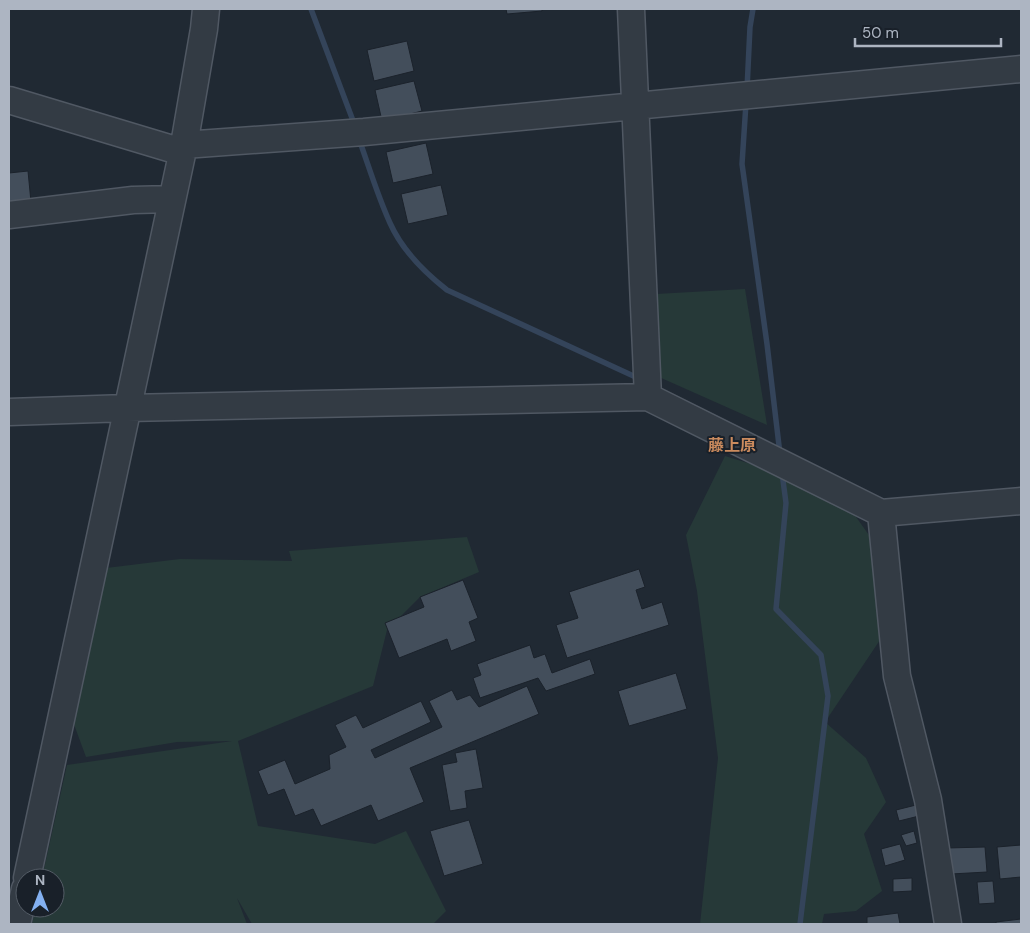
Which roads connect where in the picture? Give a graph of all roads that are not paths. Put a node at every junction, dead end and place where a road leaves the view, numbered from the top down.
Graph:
1 (206, 9) edge
2 (631, 9) edge
3 (1021, 69) edge
4 (9, 100) edge
5 (635, 106) junction
6 (183, 149) junction
7 (172, 199) junction
8 (9, 215) edge
9 (648, 398) junction
10 (127, 408) junction
11 (9, 412) edge
12 (1021, 501) edge
13 (880, 513) junction
14 (29, 868) edge
15 (948, 924) edge

1 - 6 street
2 - 5 street
3 - 5 street
4 - 6 street
5 - 6 street
5 - 9 street
6 - 7 street
7 - 8 street
7 - 10 street
9 - 10 street
9 - 13 street
10 - 11 street
10 - 14 street
12 - 13 street
13 - 15 street

